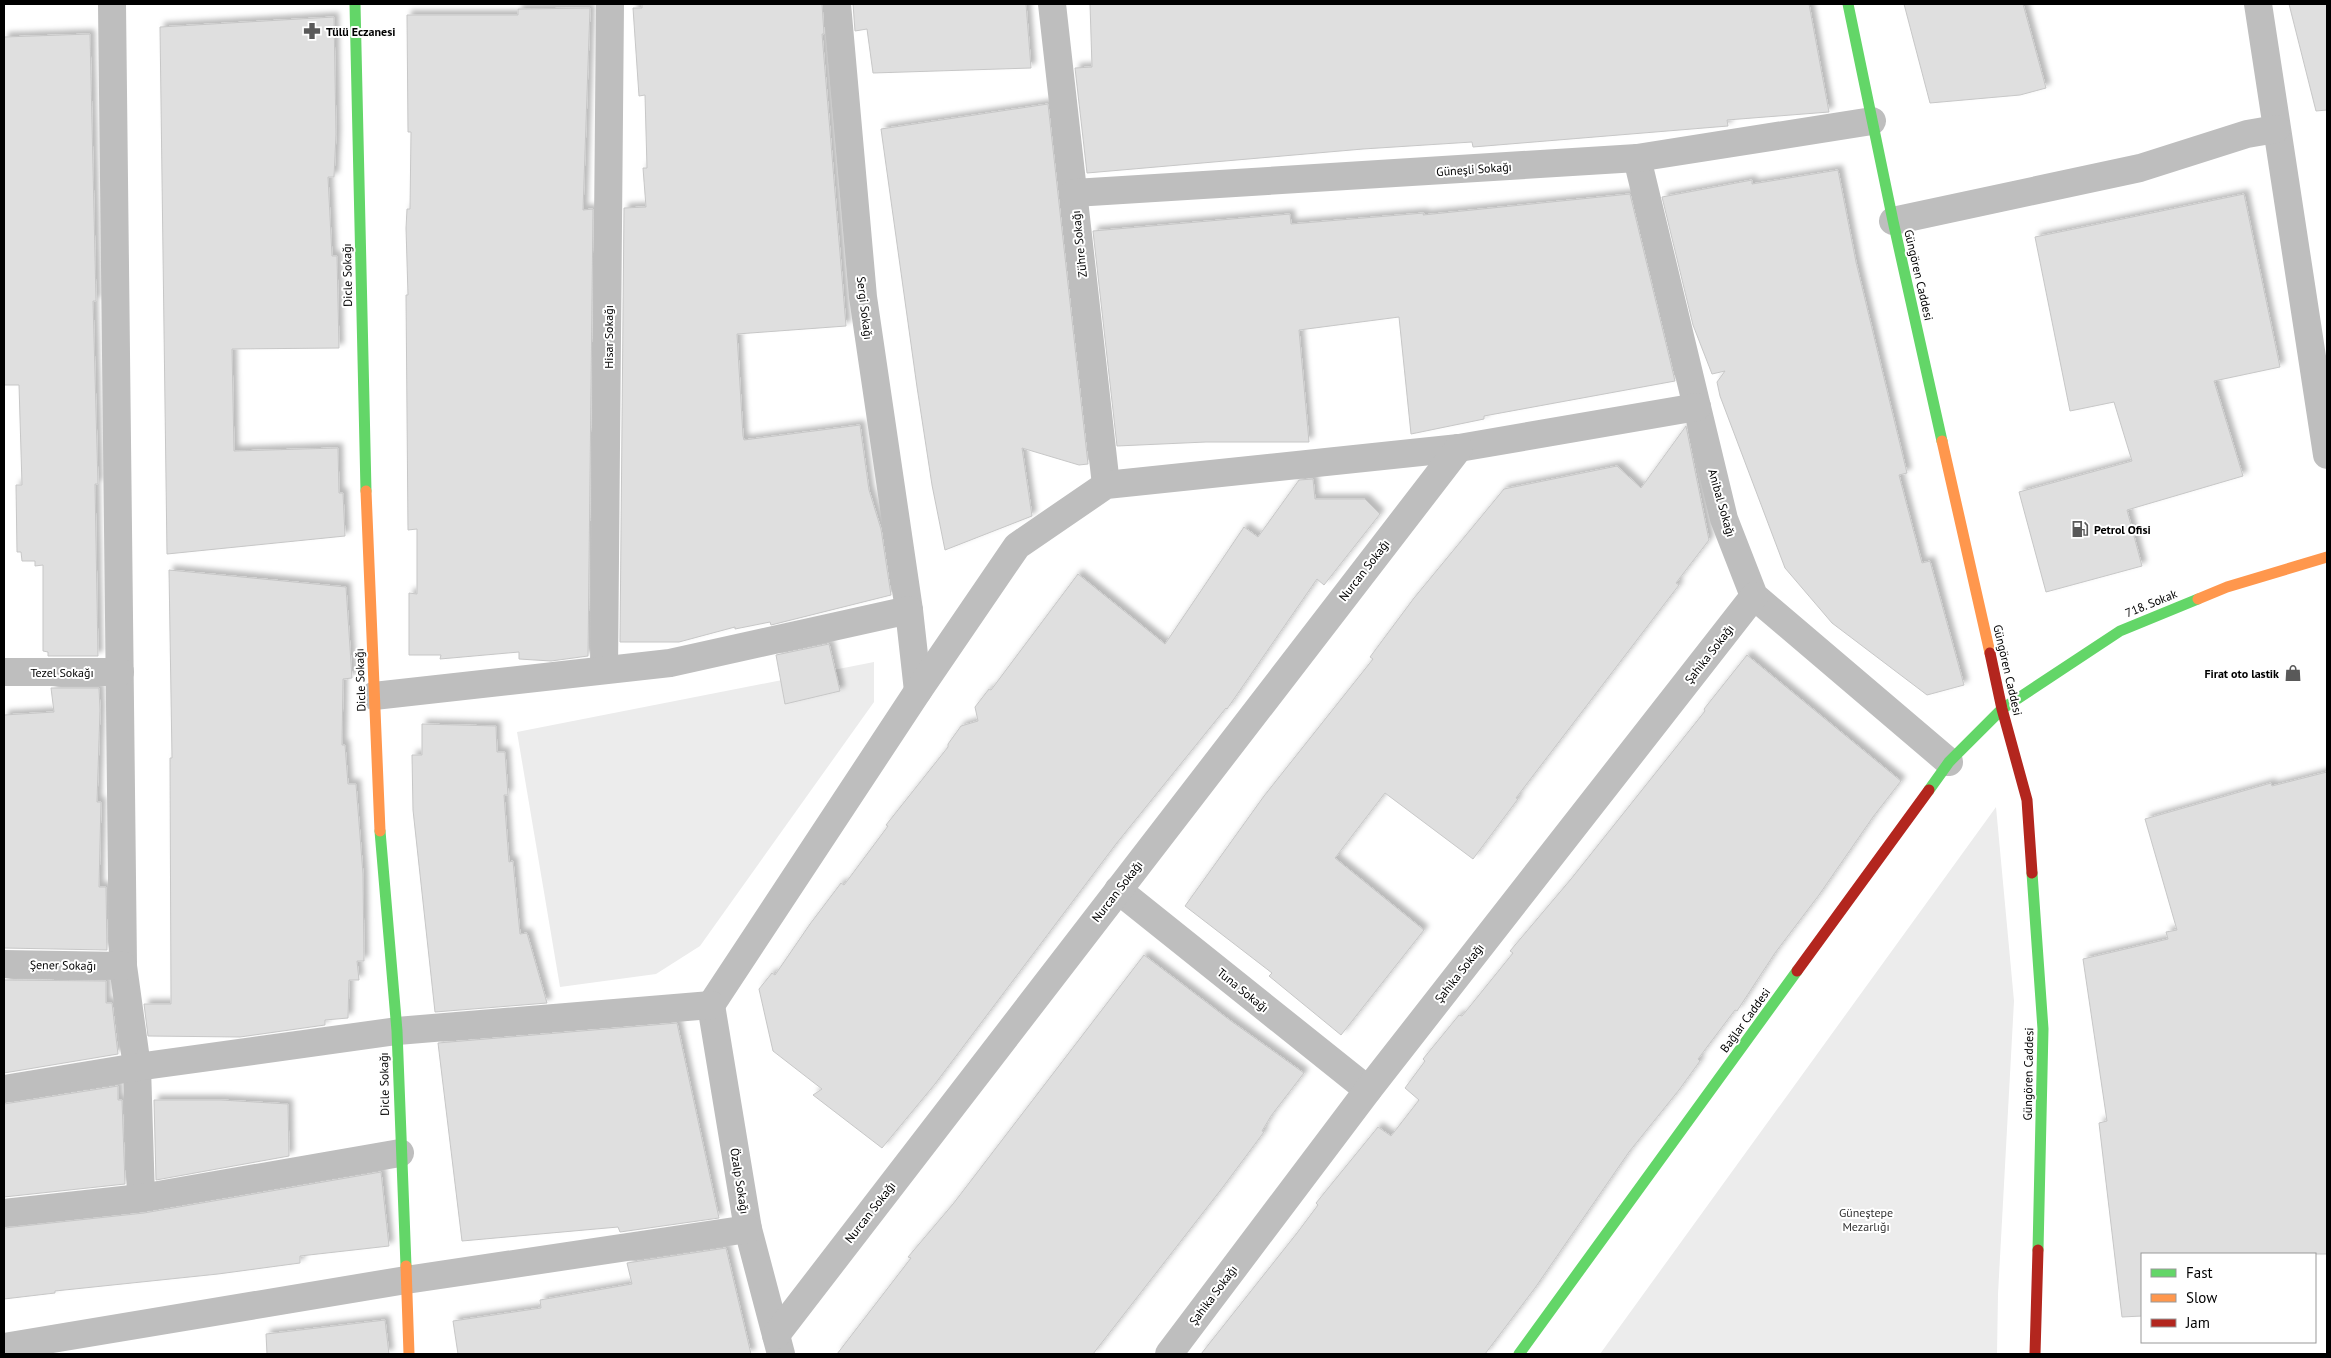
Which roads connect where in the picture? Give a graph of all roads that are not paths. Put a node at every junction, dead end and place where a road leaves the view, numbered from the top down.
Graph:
1 (112, 4) edge
2 (355, 4) edge
3 (610, 4) edge
4 (836, 4) edge
5 (1052, 4) edge
6 (1848, 4) edge
7 (2258, 4) edge
8 (1872, 121) junction
9 (2276, 129) junction
10 (1637, 158) junction
11 (1074, 193) junction
12 (1893, 221) junction
13 (1697, 407) junction
14 (1459, 448) junction
15 (2327, 455) edge
16 (1106, 485) junction
17 (2327, 557) edge
18 (1754, 596) junction
19 (909, 610) junction
20 (604, 670) junction
21 (4, 672) edge
22 (120, 672) junction
23 (918, 692) junction
24 (374, 696) junction
25 (2002, 709) junction
26 (1949, 762) junction
27 (1118, 890) junction
28 (4, 964) edge
29 (123, 966) junction
30 (711, 1005) junction
31 (397, 1030) junction
32 (137, 1067) junction
33 (4, 1090) edge
34 (1368, 1090) junction
35 (400, 1153) junction
36 (141, 1198) junction
37 (4, 1213) edge
38 (748, 1229) junction
39 (406, 1280) junction
40 (778, 1344) edge
41 (4, 1347) edge
42 (409, 1354) edge
43 (1169, 1354) edge
44 (1519, 1354) edge
45 (2035, 1354) edge

1 - 22 street
2 - 24 street, Dicle Sokağı
3 - 20 street, Hisar Sokağı
4 - 19 street, Sergi Sokağı
5 - 11 street, Zühre Sokağı
6 - 8 street, Güngören Caddesi
7 - 9 street
8 - 10 street, Güneşli Sokağı
8 - 12 street, Güngören Caddesi
9 - 12 street
9 - 15 street
10 - 11 street, Güneşli Sokağı
10 - 13 street, Anibal Sokağı
11 - 16 street, Zühre Sokağı
12 - 25 street, Güngören Caddesi
13 - 14 street
13 - 18 street, Anibal Sokağı
14 - 16 street
14 - 27 street, Nurcan Sokağı
16 - 23 street
17 - 25 street, 718. Sokak
18 - 26 street, Anibal Sokağı
18 - 34 street, Şahika Sokağı
19 - 20 street
19 - 23 street, Sergi Sokağı
20 - 24 street
21 - 22 street, Tezel Sokağı
22 - 29 street
23 - 30 street
24 - 31 street, Dicle Sokağı
25 - 26 street, Bağlar Caddesi
25 - 45 street, Güngören Caddesi
26 - 44 street, Bağlar Caddesi
27 - 34 street, Tuna Sokağı
27 - 40 street, Nurcan Sokağı
28 - 29 street, Şener Sokağı
29 - 32 street
30 - 31 street
30 - 38 street, Özalp Sokağı
31 - 32 street
31 - 35 street, Dicle Sokağı
32 - 33 street
32 - 36 street
34 - 43 street, Şahika Sokağı
35 - 36 street
35 - 39 street, Dicle Sokağı
36 - 37 street
38 - 39 street
38 - 40 street, Özalp Sokağı
39 - 41 street
39 - 42 street, Dicle Sokağı

